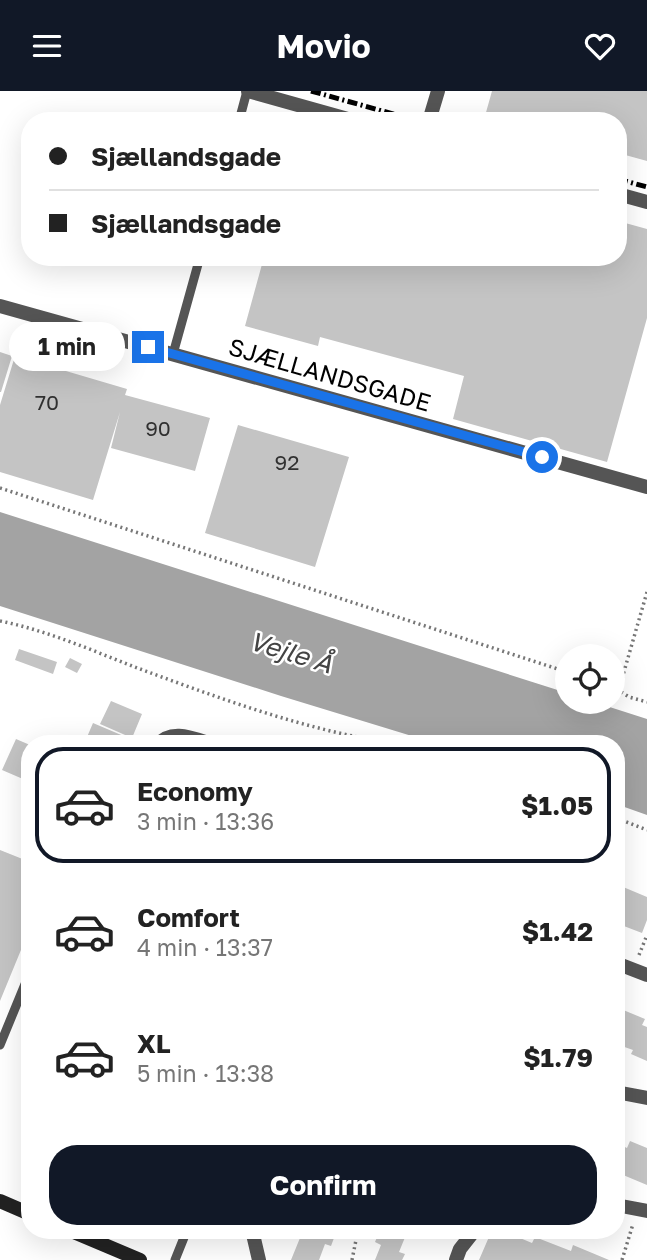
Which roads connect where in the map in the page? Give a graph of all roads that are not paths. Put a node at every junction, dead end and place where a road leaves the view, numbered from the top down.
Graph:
1 (248, 91) edge
2 (438, 91) edge
3 (242, 112) edge
4 (323, 112) edge
5 (432, 112) edge
6 (627, 196) edge
7 (647, 202) edge
8 (197, 266) edge
9 (0, 306) edge
10 (173, 354) junction
11 (647, 487) edge
12 (165, 735) edge
13 (187, 735) edge
14 (21, 994) edge
15 (0, 1045) edge
16 (625, 1094) edge
17 (647, 1098) edge
18 (0, 1201) edge
19 (21, 1210) edge
20 (90, 1239) edge
21 (183, 1239) edge
22 (254, 1239) edge
23 (468, 1239) edge
24 (140, 1260) edge
25 (175, 1260) edge
26 (259, 1260) edge
27 (456, 1260) edge

1 - 3 lane
1 - 4 street
2 - 5 street
6 - 7 street
8 - 10 lane
9 - 10 street, SJÆLLANDSGADE
10 - 11 street, SJÆLLANDSGADE
12 - 13 lane
14 - 15 lane
16 - 17 street
18 - 19 street
20 - 24 street
21 - 25 lane
22 - 26 street
23 - 27 street

